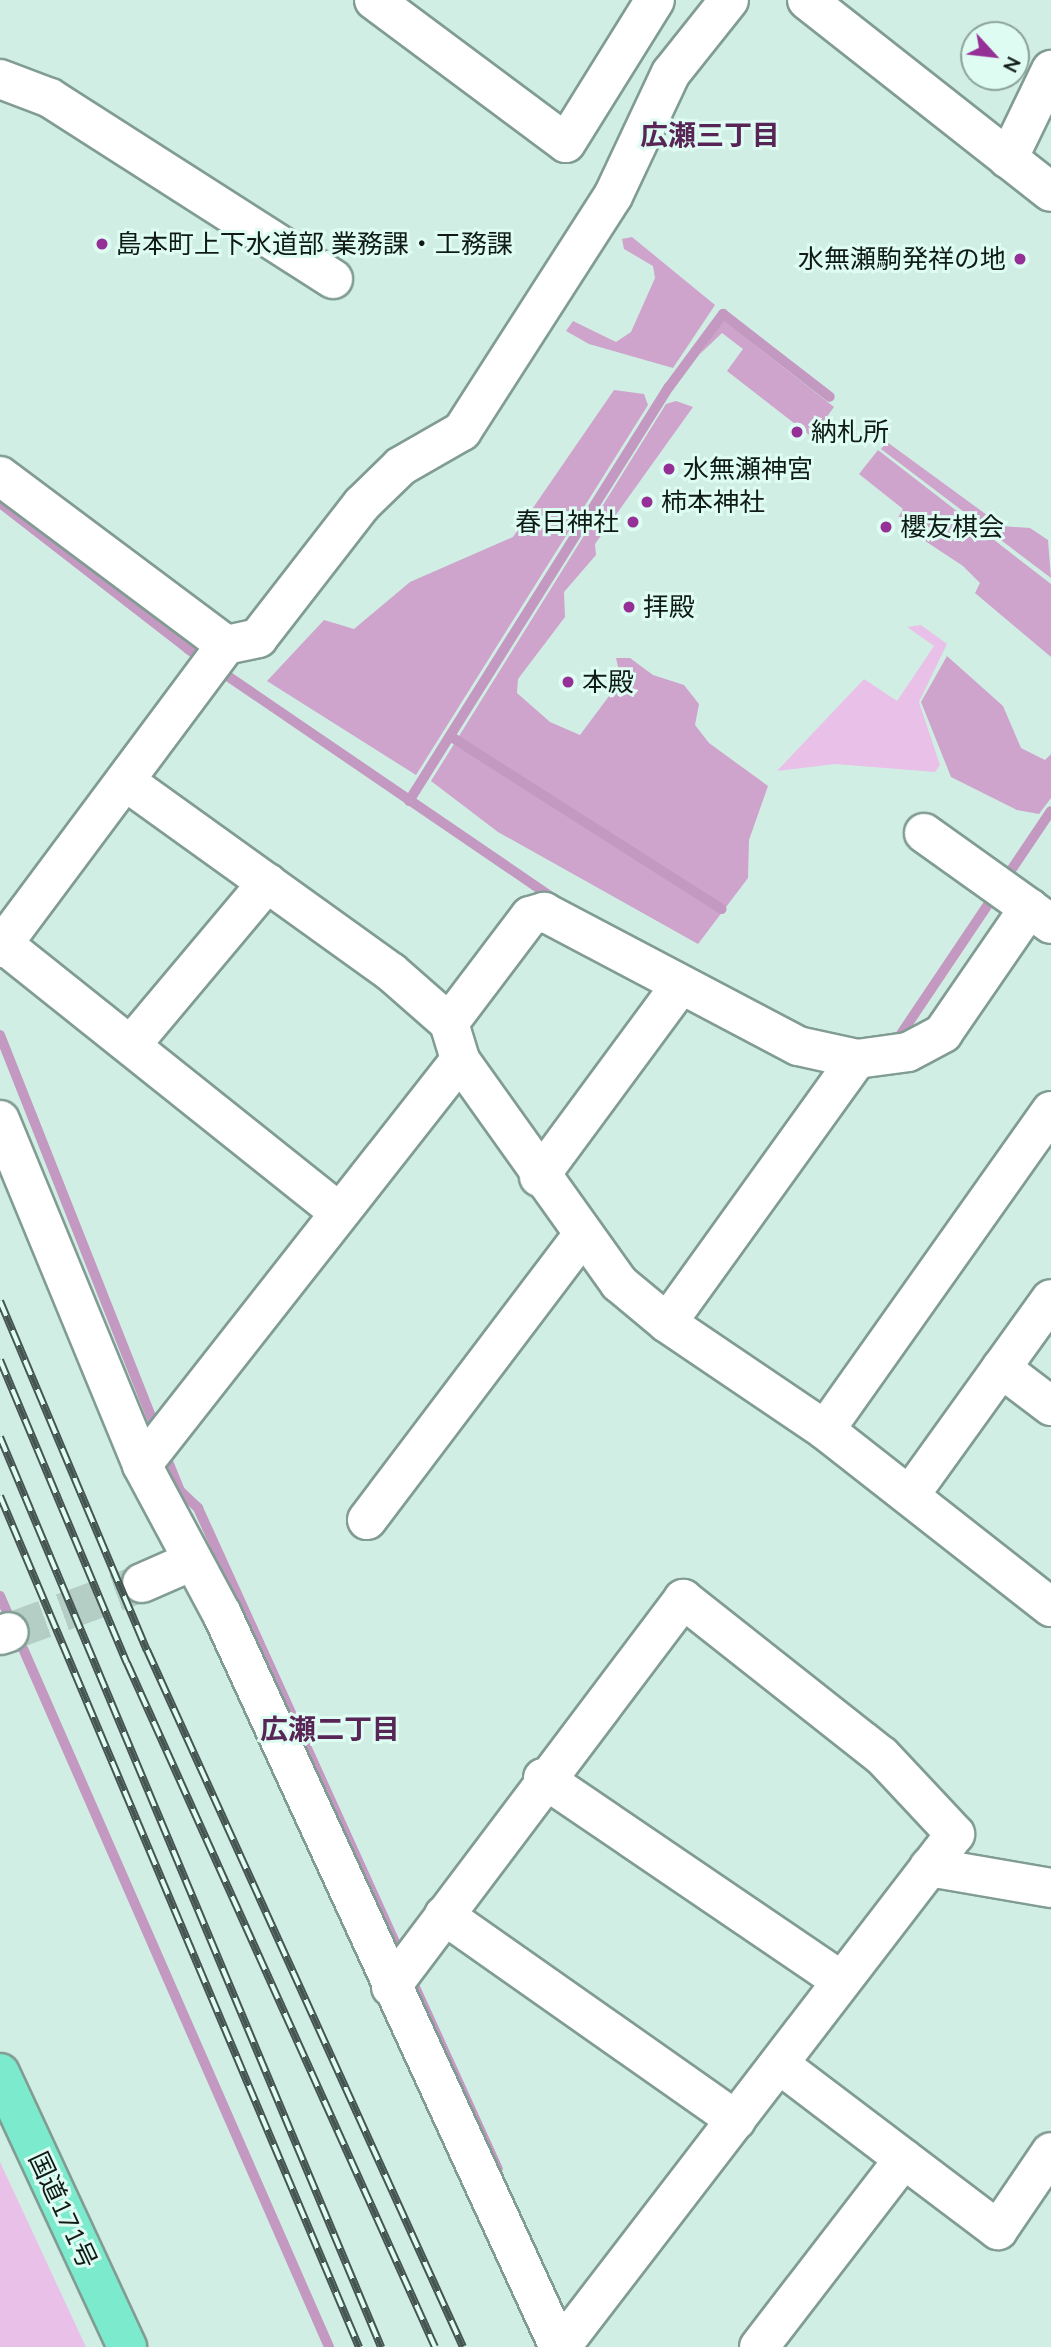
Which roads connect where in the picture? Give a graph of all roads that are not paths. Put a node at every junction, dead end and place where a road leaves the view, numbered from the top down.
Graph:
1 (374, 0) edge
2 (655, 0) edge
3 (729, 0) edge
4 (807, 0) edge
5 (1051, 70) edge
6 (0, 79) edge
7 (1008, 159) junction
8 (1051, 192) edge
9 (333, 279) dead end
10 (0, 476) edge
11 (226, 645) junction
12 (125, 781) junction
13 (924, 833) dead end
14 (267, 883) junction
15 (1040, 916) edge
16 (2, 946) edge
17 (679, 986) junction
18 (449, 1023) junction
19 (131, 1045) junction
20 (857, 1059) junction
21 (460, 1060) junction
22 (1051, 1111) edge
23 (0, 1120) edge
24 (540, 1177) junction
25 (339, 1212) junction
26 (581, 1237) junction
27 (1051, 1299) edge
28 (667, 1323) junction
29 (1001, 1368) junction
30 (1051, 1406) edge
31 (825, 1430) junction
32 (153, 1446) junction
33 (909, 1495) junction
34 (367, 1520) dead end
35 (191, 1561) junction
36 (142, 1583) tunnel mouth
37 (1051, 1607) edge
38 (544, 1778) junction
39 (929, 1867) junction
40 (1051, 1888) edge
41 (444, 1915) junction
42 (401, 1973) junction
43 (842, 1982) junction
44 (779, 2064) junction
45 (0, 2073) edge
46 (736, 2120) junction
47 (1051, 2152) edge
48 (904, 2159) junction
49 (566, 2340) edge
50 (127, 2347) edge
51 (759, 2347) edge

1 - 2 street
3 - 11 street
4 - 7 street
5 - 7 street
6 - 9 street
7 - 8 street
10 - 11 street
11 - 12 street
12 - 14 street
12 - 16 street
13 - 15 street
14 - 18 street
14 - 19 street
15 - 20 street
16 - 19 street
17 - 18 street
17 - 20 street
17 - 24 street
18 - 21 street
19 - 25 street
20 - 28 street
21 - 24 street
21 - 25 street
22 - 31 street
23 - 32 street
24 - 26 street
25 - 32 street
26 - 28 street
26 - 34 street
27 - 29 street
28 - 31 street
29 - 30 street
29 - 33 street
31 - 33 street
32 - 35 street
33 - 37 street
35 - 36 street
35 - 42 street
38 - 39 street
38 - 41 street
38 - 43 street
39 - 40 street
39 - 43 street
41 - 42 street
41 - 46 street
42 - 49 street
43 - 44 street
44 - 46 street
44 - 48 street
45 - 50 highway, 国道171号
46 - 49 street
47 - 48 street
48 - 51 street

